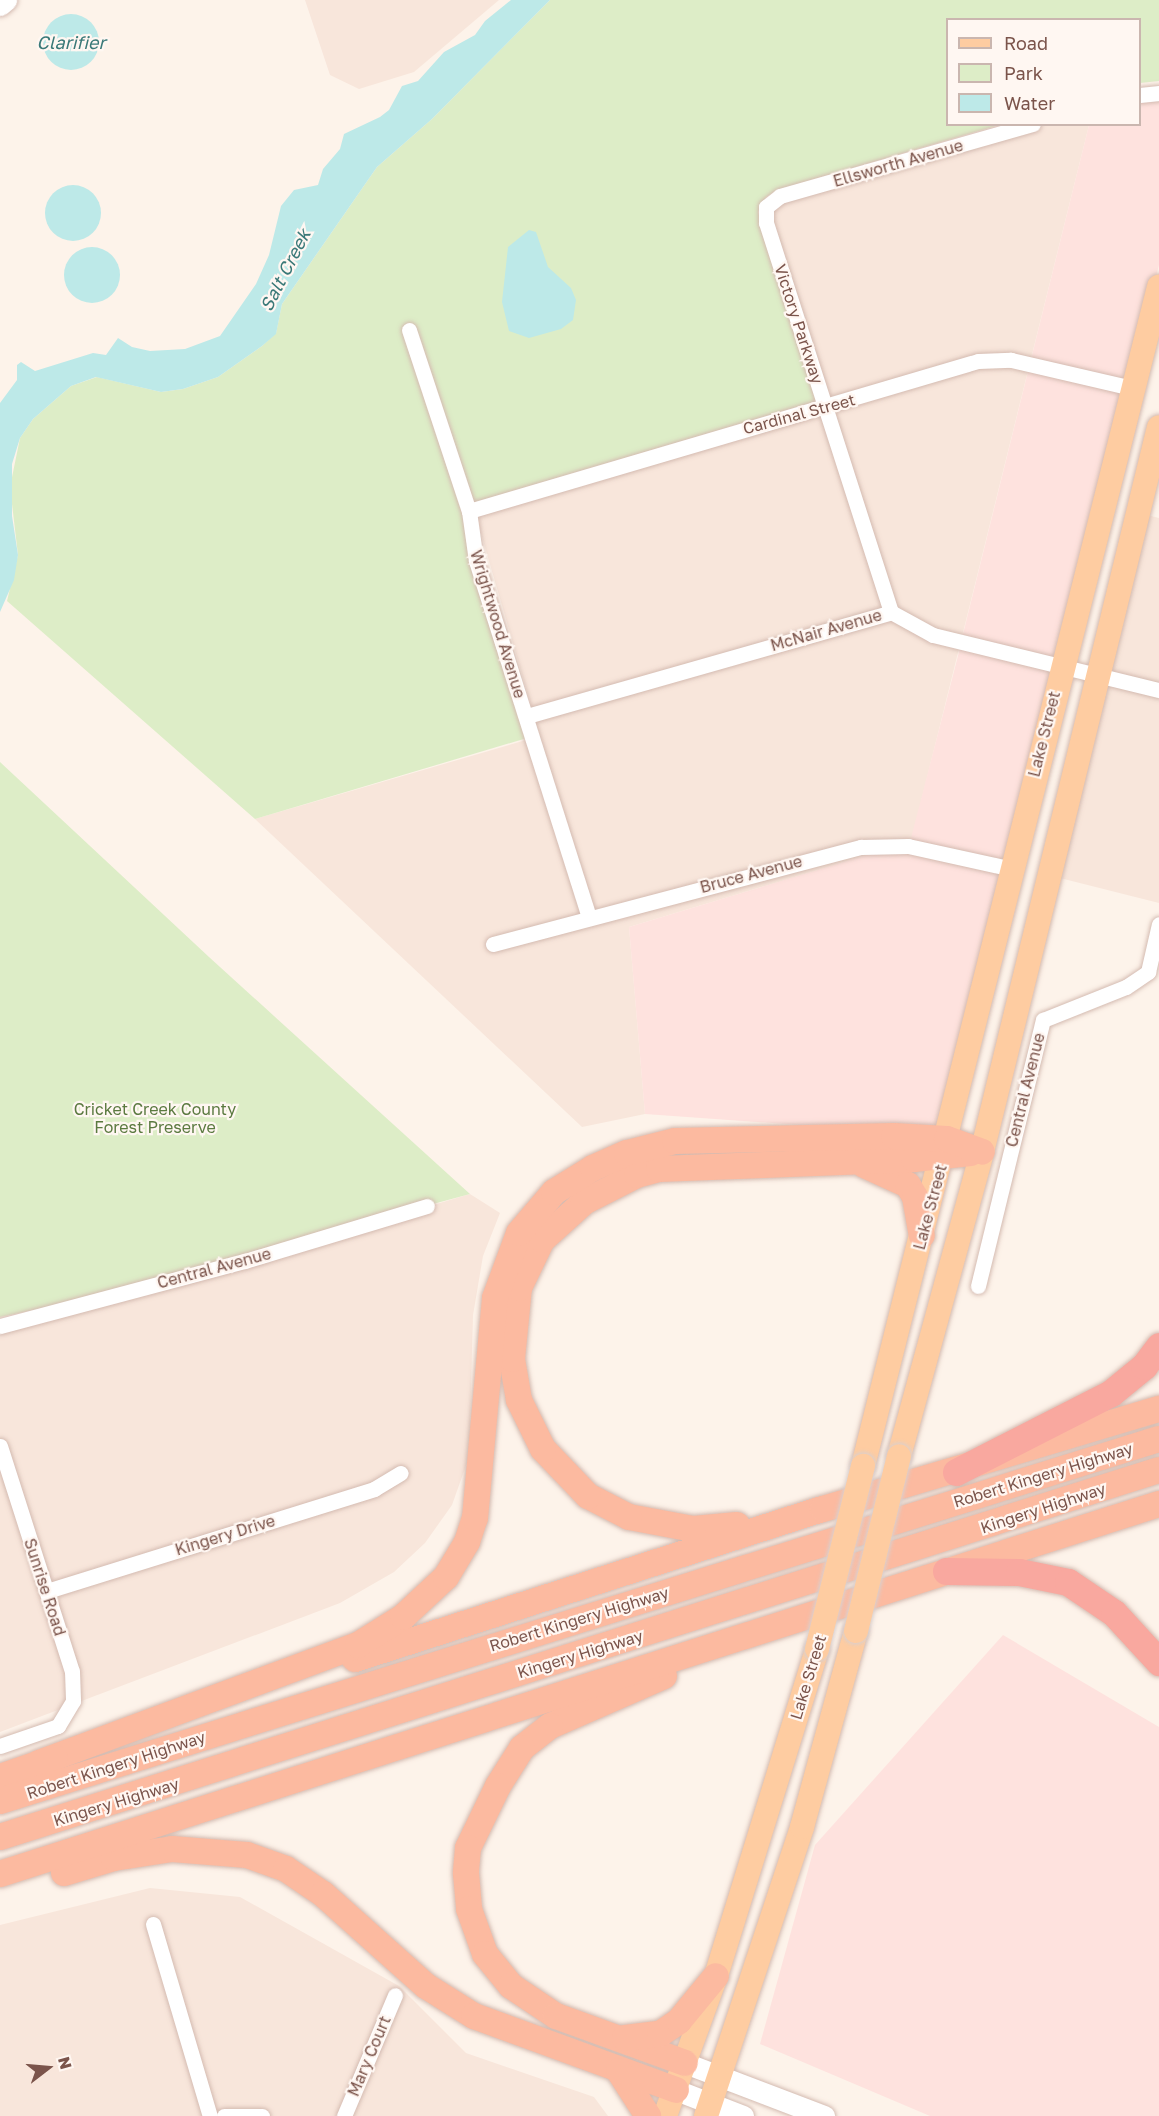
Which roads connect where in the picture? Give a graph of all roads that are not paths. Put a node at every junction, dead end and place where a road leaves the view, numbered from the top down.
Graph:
1 (6, 0) edge
2 (0, 6) edge
3 (1159, 93) edge
4 (1141, 95) edge
5 (1026, 126) edge
6 (766, 207) joint
7 (1159, 287) edge
8 (409, 330) dead end
9 (1132, 388) junction
10 (825, 406) junction
11 (1159, 427) edge
12 (470, 511) junction
13 (891, 612) junction
14 (1061, 666) junction
15 (1096, 674) junction
16 (1159, 690) edge
17 (527, 716) junction
18 (1013, 868) junction
19 (589, 918) junction
20 (1159, 924) edge
21 (493, 944) dead end
22 (945, 1148) junction
23 (982, 1152) junction
24 (855, 1162) junction
25 (427, 1206) dead end
26 (922, 1235) junction
27 (978, 1286) dead end
28 (0, 1326) edge
29 (1159, 1346) edge
30 (1159, 1409) edge
31 (1159, 1439) edge
32 (0, 1446) edge
33 (1159, 1470) edge
34 (956, 1472) junction
35 (401, 1473) dead end
36 (1159, 1504) edge
37 (823, 1509) junction
38 (946, 1571) junction
39 (47, 1592) junction
40 (785, 1623) junction
41 (1159, 1662) edge
42 (0, 1746) edge
43 (39, 1763) junction
44 (0, 1777) edge
45 (0, 1801) edge
46 (0, 1838) edge
47 (0, 1874) edge
48 (0, 1892) edge
49 (153, 1924) dead end
50 (716, 1976) junction
51 (394, 1995) dead end
52 (621, 2038) junction
53 (685, 2063) junction
54 (620, 2071) junction
55 (720, 2076) junction
56 (676, 2090) junction
57 (708, 2110) edge
58 (210, 2116) edge
59 (224, 2116) edge
60 (262, 2116) edge
61 (344, 2116) edge
62 (648, 2116) edge
63 (665, 2116) edge
64 (742, 2116) edge
65 (824, 2116) edge

1 - 2 main road
3 - 4 street
5 - 6 street, Ellsworth Avenue
6 - 10 street, Victory Parkway
7 - 9 main road, Lake Street
8 - 12 street, Wrightwood Avenue
9 - 10 street, Cardinal Street
9 - 14 main road, Lake Street
10 - 12 street, Cardinal Street
10 - 13 street, Victory Parkway
11 - 15 main road, Lake Street
12 - 17 street, Wrightwood Avenue
13 - 14 street, McNair Avenue
13 - 17 street, McNair Avenue
14 - 15 street, McNair Avenue
14 - 18 main road, Lake Street
15 - 16 street, McNair Avenue
15 - 23 main road, Lake Street
17 - 19 street, Wrightwood Avenue
18 - 19 street, Bruce Avenue
18 - 22 main road, Lake Street
19 - 21 street, Bruce Avenue
20 - 27 street, Central Avenue
22 - 23 highway
22 - 24 highway
22 - 26 main road, Lake Street
22 - 43 highway
23 - 55 main road, Lake Street, bridge
24 - 26 highway
24 - 37 highway
25 - 28 street, Central Avenue
26 - 50 main road, Lake Street, bridge
29 - 34 highway
30 - 34 highway
31 - 45 highway, Robert Kingery Highway
32 - 39 street, Sunrise Road
33 - 46 highway, Kingery Highway
34 - 37 highway
35 - 39 street, Kingery Drive
36 - 38 highway
37 - 43 highway
38 - 40 highway
38 - 41 highway
39 - 42 street, Sunrise Road
40 - 47 highway
40 - 52 highway
43 - 44 highway
48 - 54 highway
49 - 58 street
50 - 52 highway
50 - 53 main road, Lake Street
51 - 61 street, Mary Court
52 - 53 highway
53 - 55 main road
53 - 56 main road, Lake Street
54 - 56 highway
54 - 62 highway
55 - 57 main road, Lake Street
55 - 65 main road
56 - 57 main road
56 - 63 main road, Lake Street
57 - 64 main road
59 - 60 street

